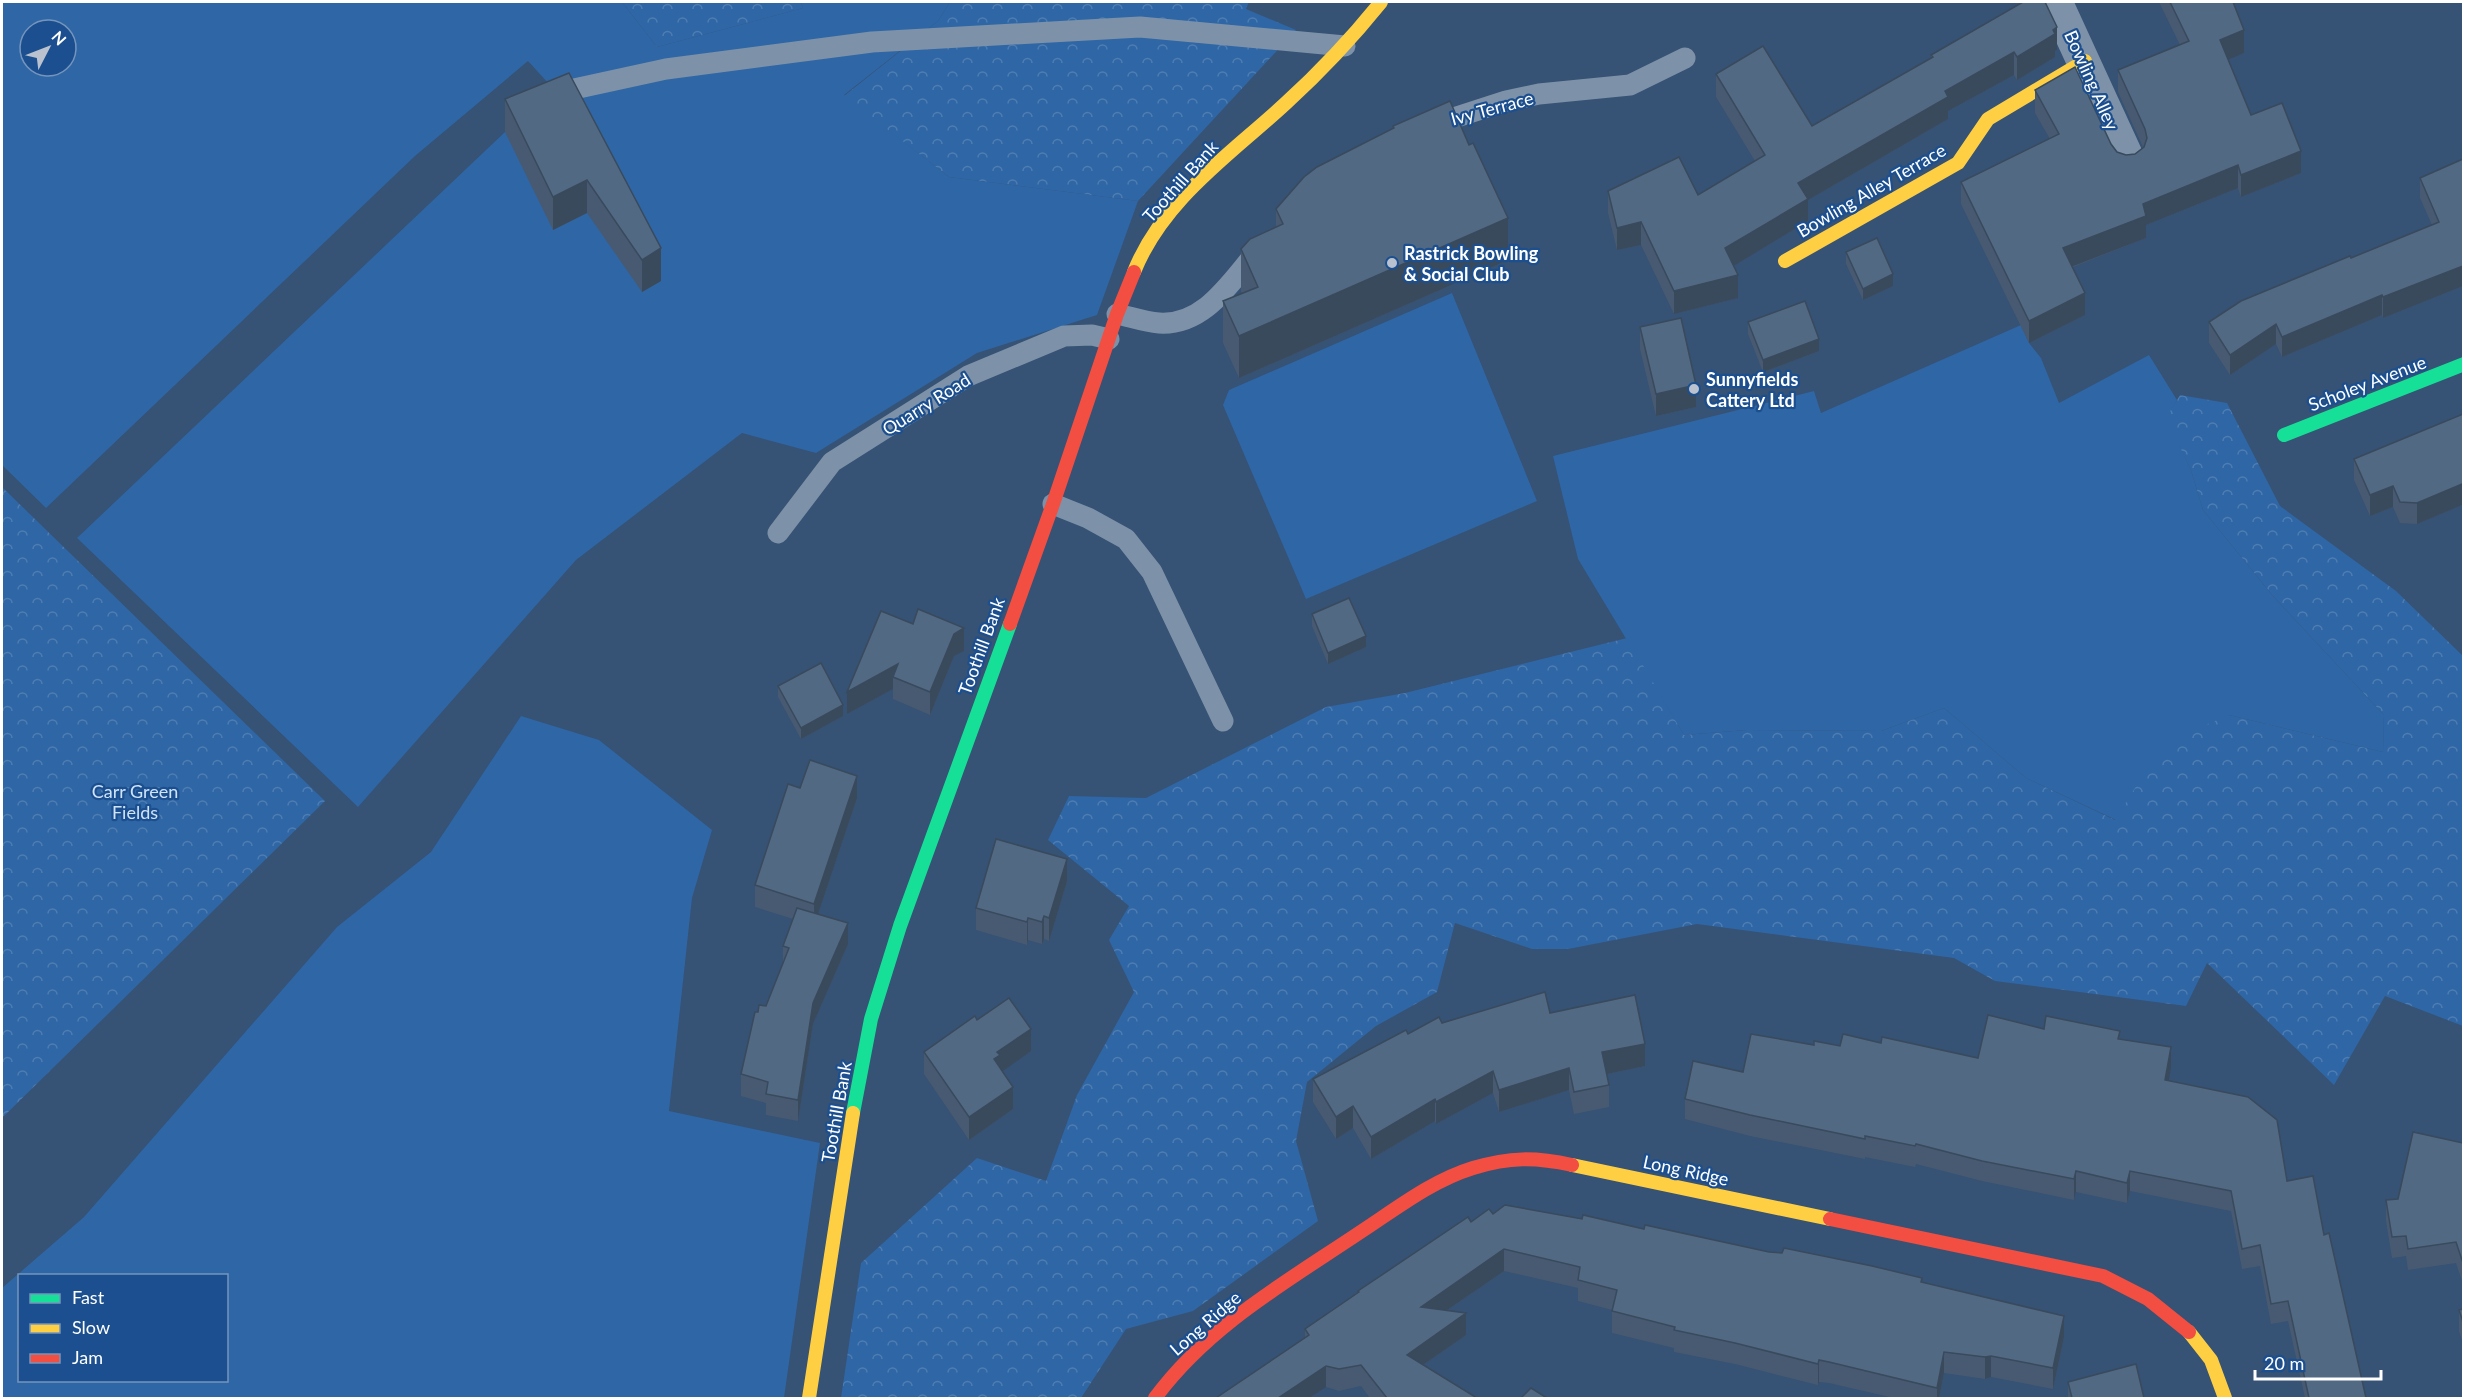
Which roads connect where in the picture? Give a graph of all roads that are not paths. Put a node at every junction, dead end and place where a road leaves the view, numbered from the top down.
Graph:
1 (1381, 2) edge
2 (2056, 2) edge
3 (1345, 46) junction
4 (1685, 58) dead end
5 (2085, 61) junction
6 (534, 98) edge
7 (1411, 132) edge
8 (2128, 159) edge
9 (1273, 233) edge
10 (1785, 261) dead end
11 (1118, 314) junction
12 (1109, 339) junction
13 (2463, 364) edge
14 (2284, 435) dead end
15 (1053, 504) junction
16 (778, 533) dead end
17 (1223, 721) dead end
18 (809, 1398) edge
19 (1155, 1398) edge
20 (2225, 1398) edge

1 - 3 street, Toothill Bank
2 - 5 street, Bowling Alley
3 - 6 lane
3 - 11 street, Toothill Bank
4 - 7 lane, Ivy Terrace
5 - 8 street, Bowling Alley
5 - 10 street, Bowling Alley Terrace
9 - 11 lane
11 - 12 street, Toothill Bank
12 - 15 street, Toothill Bank
12 - 16 lane, Quarry Road
13 - 14 street, Scholey Avenue
15 - 17 lane
15 - 18 street, Toothill Bank
19 - 20 street, Long Ridge

